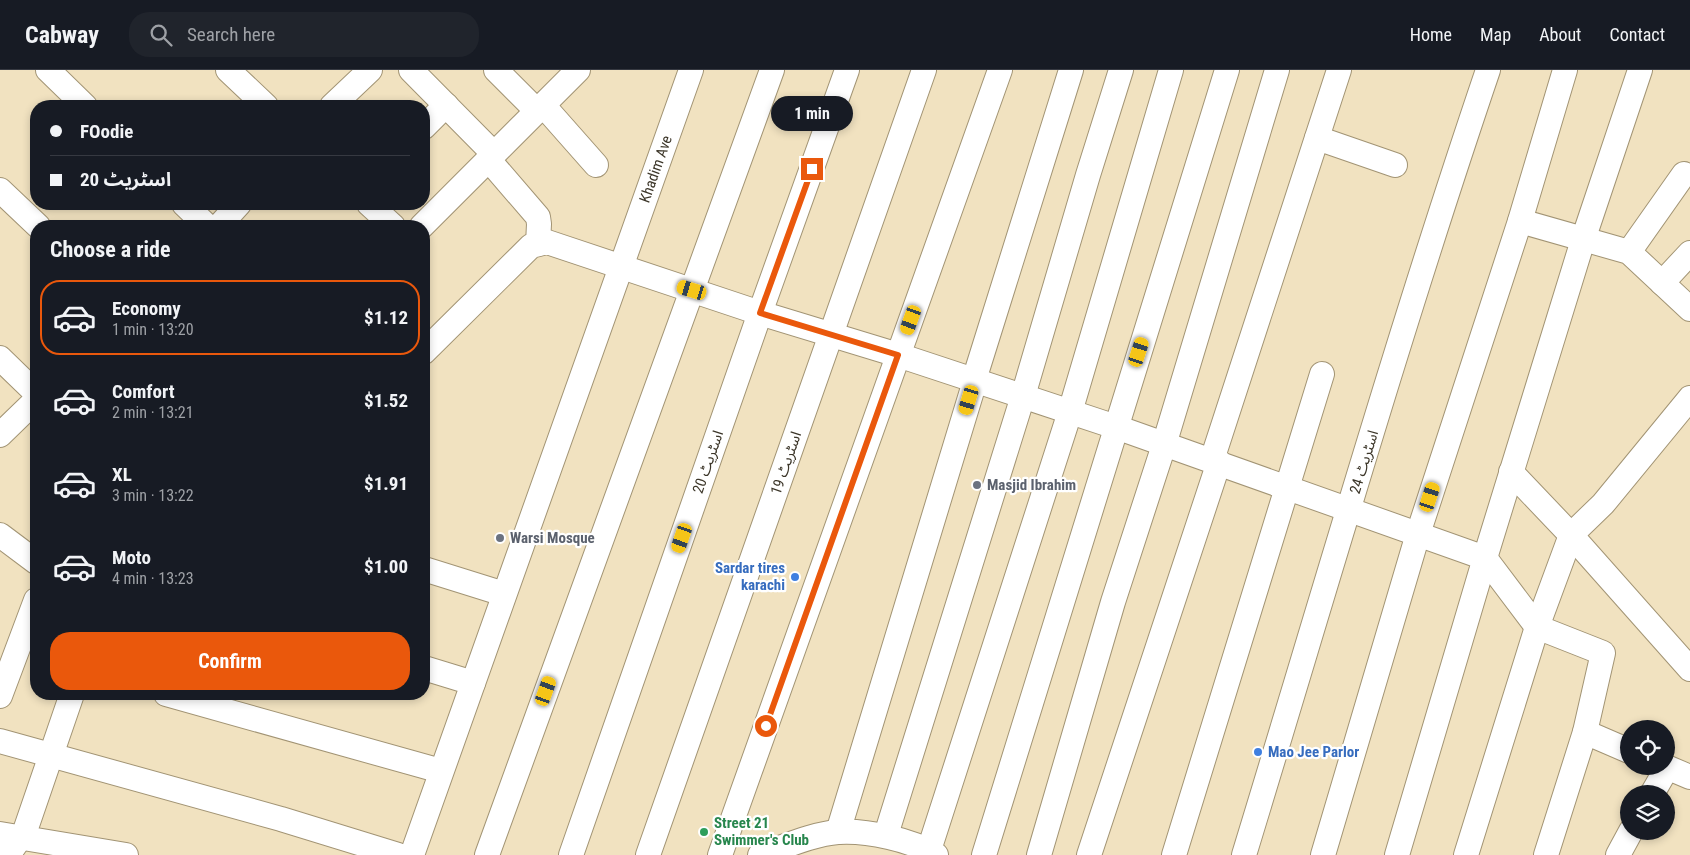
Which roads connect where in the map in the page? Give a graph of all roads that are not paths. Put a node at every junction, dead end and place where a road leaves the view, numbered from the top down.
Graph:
1 (48, 70) edge
2 (228, 70) edge
3 (370, 70) edge
4 (411, 70) edge
5 (496, 70) edge
6 (578, 70) edge
7 (691, 70) edge
8 (772, 70) edge
9 (847, 70) edge
10 (924, 70) edge
11 (1000, 70) edge
12 (1071, 70) edge
13 (1121, 70) edge
14 (1171, 70) edge
15 (1227, 70) edge
16 (1277, 70) edge
17 (1339, 70) edge
18 (1488, 70) edge
19 (1565, 70) edge
20 (1640, 70) edge
21 (79, 100) edge
22 (260, 100) edge
23 (338, 100) edge
24 (446, 105) junction
25 (540, 108) junction
26 (430, 121) edge
27 (1317, 138) junction
28 (491, 156) junction
29 (596, 165) dead end
30 (1395, 165) dead end
31 (1688, 167) edge
32 (0, 190) edge
33 (190, 210) edge
34 (234, 210) edge
35 (376, 210) edge
36 (32, 220) edge
37 (201, 220) edge
38 (225, 220) edge
39 (386, 220) edge
40 (428, 220) edge
41 (1520, 221) junction
42 (1583, 240) junction
43 (538, 244) junction
44 (1629, 252) junction
45 (1690, 253) edge
46 (621, 268) junction
47 (1662, 283) junction
48 (692, 290) junction
49 (1690, 309) edge
50 (760, 313) junction
51 (831, 335) junction
52 (430, 346) edge
53 (898, 355) junction
54 (0, 358) edge
55 (1322, 374) dead end
56 (974, 380) junction
57 (30, 387) edge
58 (1023, 396) junction
59 (1690, 398) edge
60 (30, 406) edge
61 (1070, 412) junction
62 (1116, 427) junction
63 (0, 435) edge
64 (1164, 445) junction
65 (1216, 461) junction
66 (1511, 472) junction
67 (1287, 487) junction
68 (1349, 509) junction
69 (1418, 534) junction
70 (1571, 535) junction
71 (0, 536) edge
72 (30, 558) edge
73 (1485, 558) junction
74 (430, 571) edge
75 (504, 594) junction
76 (30, 616) edge
77 (1537, 627) junction
78 (1690, 669) edge
79 (430, 670) edge
80 (473, 683) junction
81 (0, 696) edge
82 (70, 700) edge
83 (187, 700) edge
84 (1585, 732) junction
85 (0, 741) edge
86 (1620, 747) edge
87 (50, 755) junction
88 (441, 771) junction
89 (1675, 771) edge
90 (1690, 777) edge
91 (838, 832) junction
92 (886, 836) junction
93 (1626, 840) edge
94 (10, 842) edge
95 (932, 853) edge
96 (126, 855) edge
97 (398, 855) edge
98 (412, 855) edge
99 (487, 855) edge
100 (571, 855) edge
101 (648, 855) edge
102 (720, 855) edge
103 (760, 855) edge
104 (984, 855) edge
105 (1039, 855) edge
106 (1089, 855) edge
107 (1174, 855) edge
108 (1244, 855) edge
109 (1323, 855) edge
110 (1397, 855) edge
111 (1466, 855) edge
112 (1546, 855) edge
113 (1618, 855) edge

1 - 21 street
2 - 22 street
3 - 23 street
4 - 24 street
5 - 25 street
6 - 25 street
7 - 46 street, Khadim Ave
8 - 48 street
9 - 50 street, اسٹریٹ 20
10 - 51 street, اسٹریٹ 19
11 - 53 street
12 - 56 street
13 - 58 street
14 - 61 street
15 - 62 street
16 - 64 street
17 - 27 street
18 - 68 street, اسٹریٹ 24
19 - 41 street
20 - 42 street
24 - 26 street
24 - 28 street
25 - 28 street
25 - 29 street
27 - 30 street
27 - 65 street
28 - 40 street
28 - 43 street
31 - 44 street
32 - 36 street
33 - 37 street
34 - 38 street
35 - 39 street
41 - 42 street
41 - 69 street
42 - 44 street
42 - 66 street
43 - 46 street
43 - 52 street
44 - 47 street
45 - 47 street
46 - 48 street
46 - 75 street, Khadim Ave
47 - 49 street
48 - 50 street
48 - 99 street
50 - 51 street
50 - 100 street, اسٹریٹ 20
51 - 53 street
51 - 101 street, اسٹریٹ 19
53 - 56 street
53 - 102 street
54 - 57 street
55 - 67 street
56 - 58 street
56 - 91 street
58 - 61 street
58 - 92 street
59 - 70 street
60 - 63 street
61 - 62 street
61 - 95 street
62 - 64 street
62 - 104 street
64 - 65 street
64 - 105 street
65 - 67 street
65 - 106 street
66 - 70 street
66 - 73 street
67 - 68 street
67 - 107 street
68 - 69 street
68 - 108 street, اسٹریٹ 24
69 - 73 street
69 - 109 street
70 - 77 street
70 - 78 street
71 - 72 street
73 - 77 street
73 - 110 street
74 - 75 street
75 - 80 street, Khadim Ave
76 - 81 street
77 - 84 street
77 - 111 street
79 - 80 street
80 - 88 street, Khadim Ave
82 - 87 street
83 - 88 street
84 - 86 street
84 - 112 street
85 - 87 street
87 - 94 street
87 - 97 street
88 - 98 street, Khadim Ave
89 - 90 street
91 - 92 street
91 - 103 street
92 - 95 street
93 - 113 street
94 - 96 street

